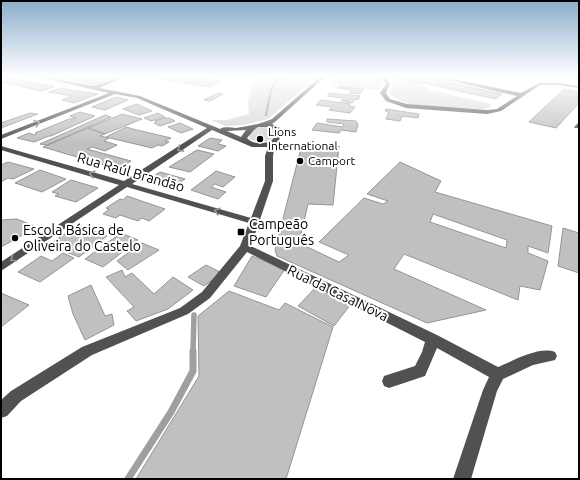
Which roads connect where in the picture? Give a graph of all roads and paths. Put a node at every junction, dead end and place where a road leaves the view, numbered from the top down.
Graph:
1 (96, 99) edge
2 (144, 99) edge
3 (298, 99) edge
4 (388, 99) edge
5 (515, 99) edge
6 (283, 122) dead end
7 (264, 125) junction
8 (253, 127) junction
9 (215, 128) junction
10 (278, 129) junction
11 (1, 137) edge
12 (245, 141) junction
13 (272, 143) junction
14 (253, 145) junction
15 (1, 148) edge
16 (269, 156) junction
17 (126, 184) junction
18 (254, 222) junction
19 (245, 248) junction
20 (1, 267) edge
21 (432, 339) junction
22 (550, 356) dead end
23 (498, 374) junction
24 (389, 381) dead end
25 (1, 410) edge
26 (462, 479) edge

11 -> 1 street
2 - 9 street
3 - 7 street
4 - 5 street
6 - 10 street
7 - 8 street
7 - 10 street
8 - 9 street
8 - 12 street
9 - 12 street
9 -> 17 street
10 - 13 street
12 - 14 street
13 - 14 street
13 - 16 street
14 - 16 street
17 -> 15 street, Rua Raúl Brandão
16 - 18 street
18 -> 17 street, Rua Raúl Brandão
17 -> 20 street
18 - 19 street
19 - 21 street, Rua da Casa Nova
19 - 25 street
21 - 23 street, Rua da Casa Nova
21 - 24 street
22 - 23 street
23 - 26 street

